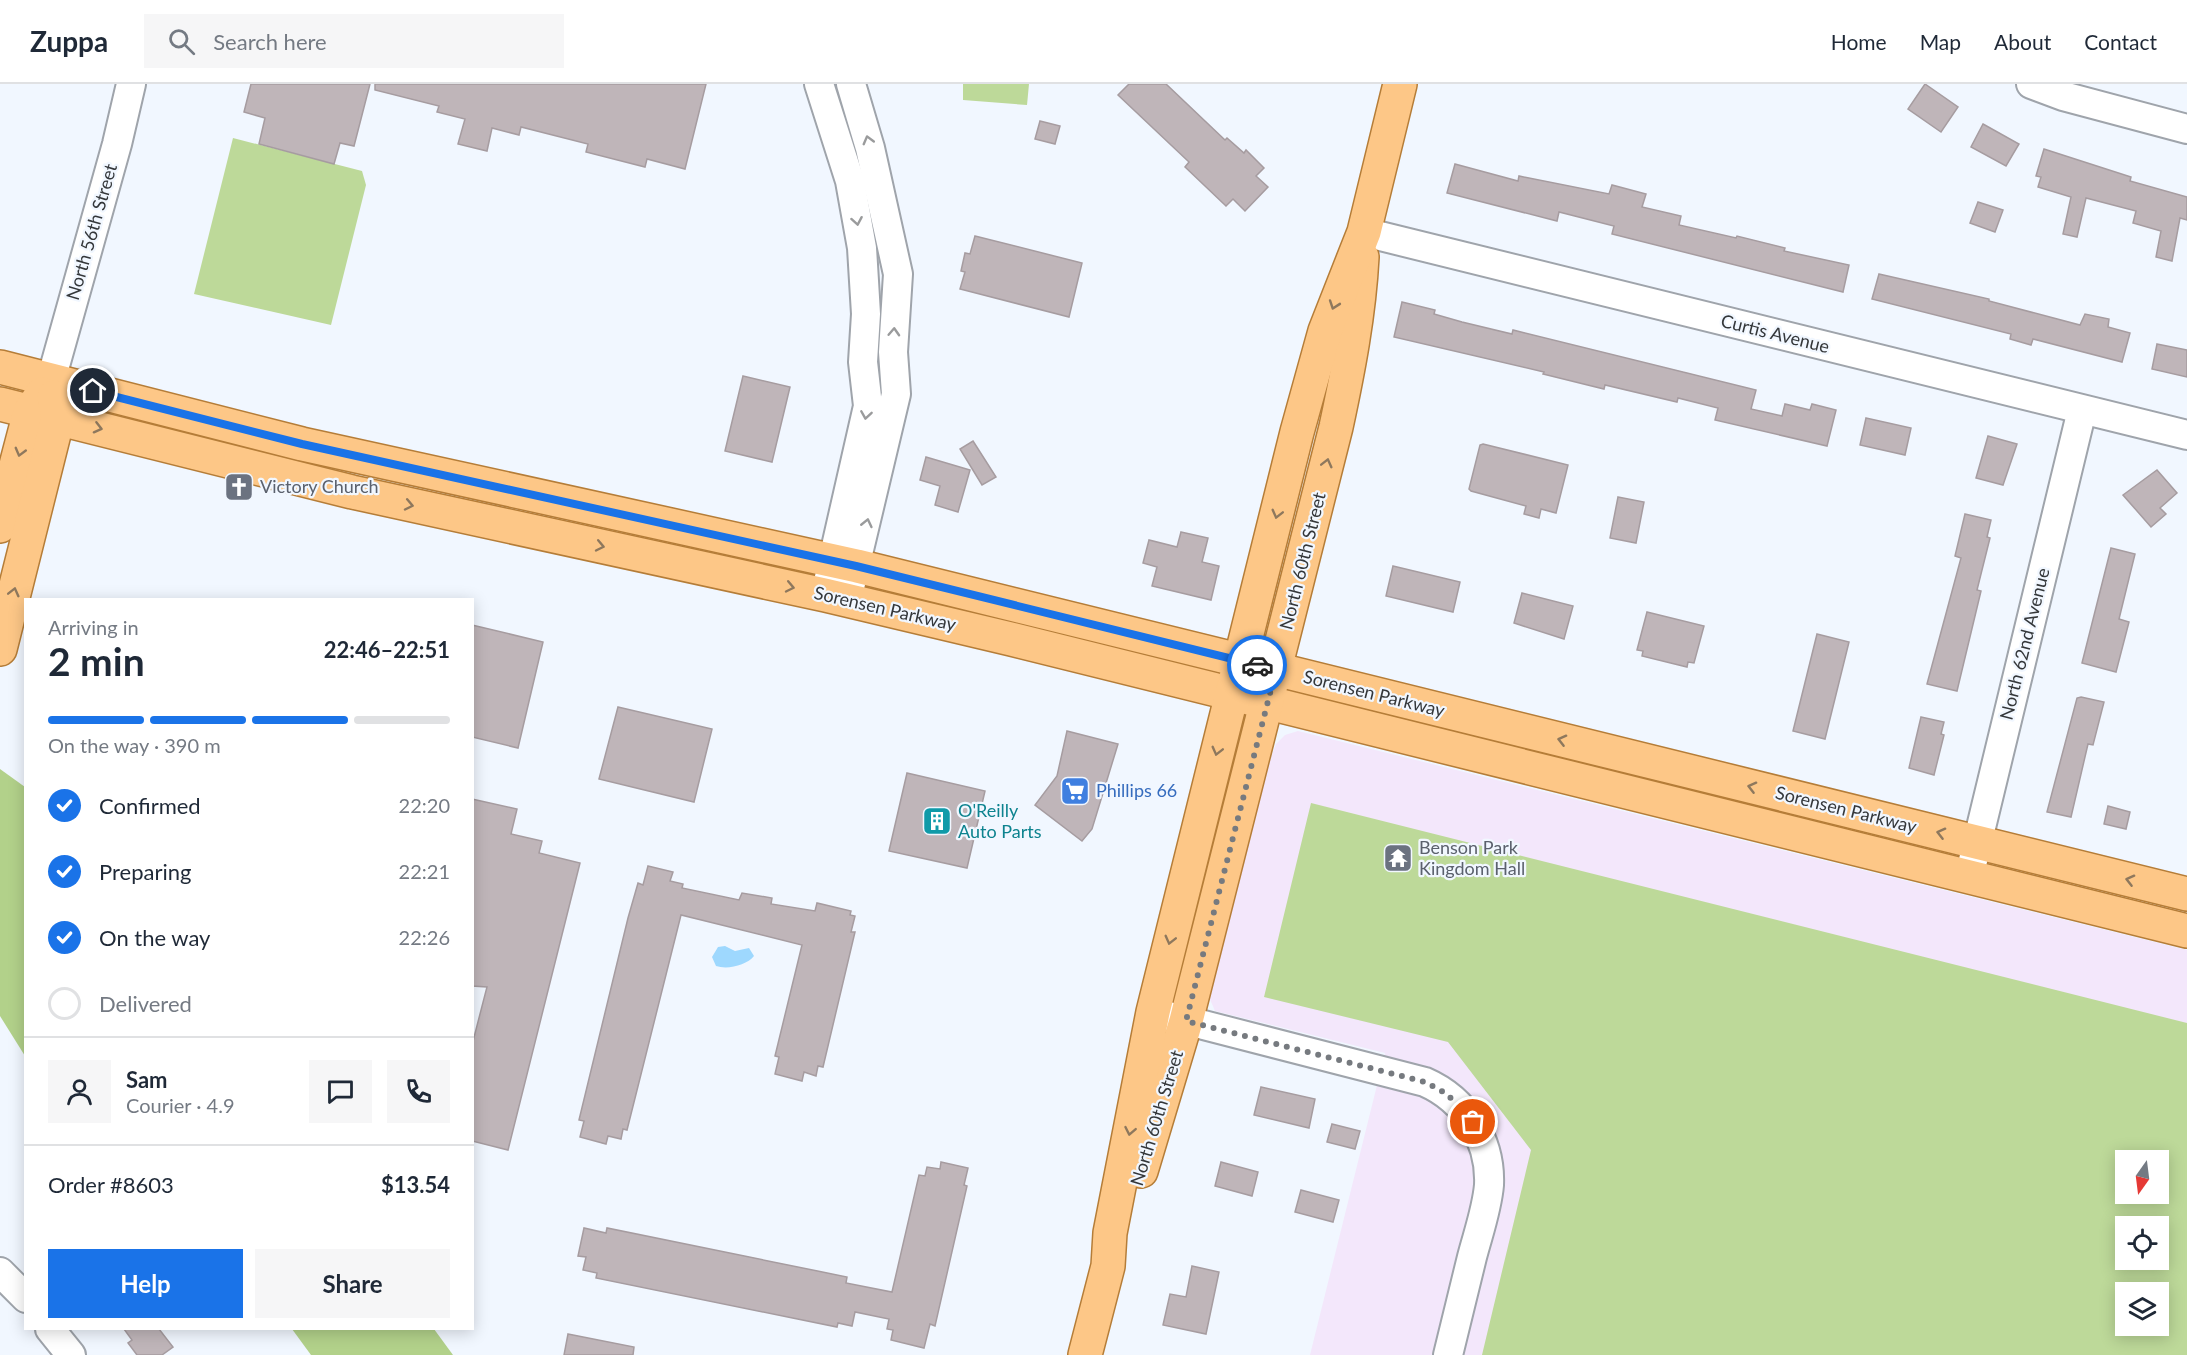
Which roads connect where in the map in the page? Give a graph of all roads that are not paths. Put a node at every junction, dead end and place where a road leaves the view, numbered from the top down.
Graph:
1 (131, 84) edge
2 (819, 84) edge
3 (851, 84) edge
4 (1400, 84) edge
5 (2031, 84) edge
6 (2187, 129) edge
7 (1364, 232) junction
8 (0, 367) edge
9 (51, 380) junction
10 (2082, 410) junction
11 (29, 411) edge
12 (2187, 435) edge
13 (0, 526) edge
14 (845, 563) junction
15 (836, 598) junction
16 (0, 649) edge
17 (1240, 661) junction
18 (1276, 670) junction
19 (1231, 694) junction
20 (1267, 703) junction
21 (1977, 842) junction
22 (1969, 877) junction
23 (2187, 894) edge
24 (2187, 931) edge
25 (1153, 1012) junction
26 (1186, 1021) junction
27 (1108, 1266) junction
28 (0, 1272) edge
29 (24, 1296) edge
30 (51, 1330) edge
31 (71, 1355) edge
32 (1085, 1355) edge
33 (1448, 1355) edge

1 - 9 street, North 56th Street
2 -> 14 street
14 -> 3 street
4 - 7 main road, North 60th Street
5 - 6 street
7 - 10 street, Curtis Avenue
7 -> 17 main road, North 60th Street
18 -> 7 main road, North 60th Street
8 - 9 main road, Sorensen Parkway
9 - 11 main road
9 - 14 main road, Sorensen Parkway
10 - 12 street, Curtis Avenue
10 - 21 street, North 62nd Avenue
11 -> 13 main road
11 -> 15 main road, Sorensen Parkway
16 -> 11 main road
14 - 15 street
14 - 17 main road, Sorensen Parkway
15 - 19 main road, Sorensen Parkway
17 - 18 main road, Sorensen Parkway
17 - 19 main road, North 60th Street
18 - 20 main road, North 60th Street
21 -> 18 main road, Sorensen Parkway
19 - 20 main road, Sorensen Parkway
19 -> 25 main road, North 60th Street
20 - 22 main road, Sorensen Parkway
20 - 26 main road, North 60th Street
21 - 22 street, North 62nd Avenue
23 -> 21 main road, Sorensen Parkway
22 - 24 main road, Sorensen Parkway
25 - 26 street
25 -> 27 main road, North 60th Street
26 - 27 main road, North 60th Street
26 - 33 street
27 - 32 main road, North 60th Street
28 - 29 street
30 - 31 street

